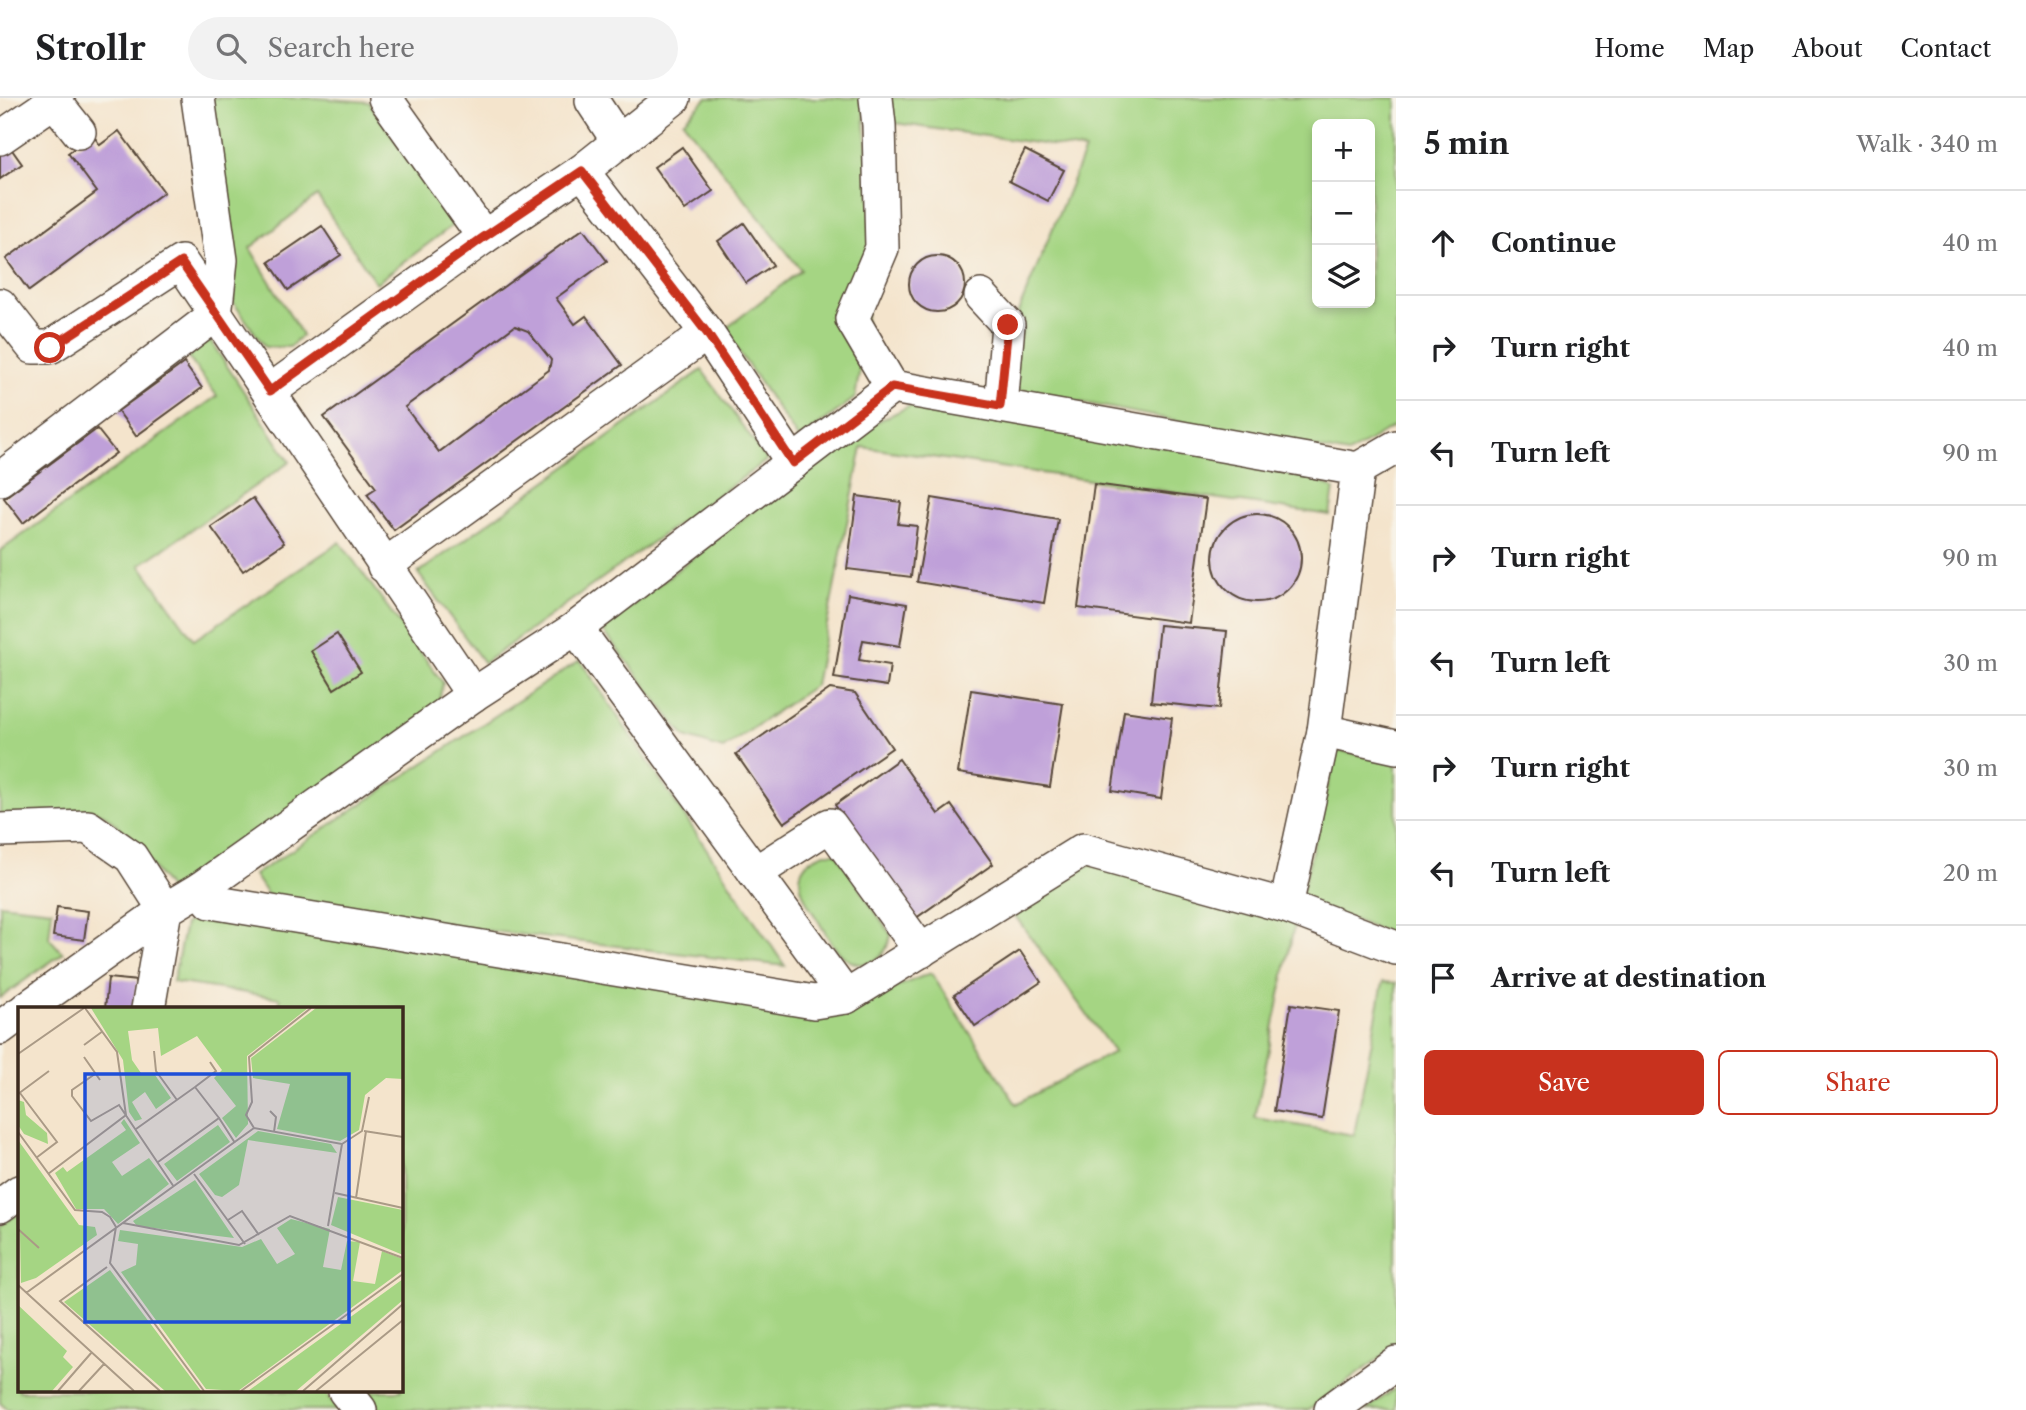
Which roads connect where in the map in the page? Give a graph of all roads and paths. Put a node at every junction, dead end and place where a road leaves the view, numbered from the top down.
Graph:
1 (198, 98) edge
2 (385, 98) edge
3 (674, 98) edge
4 (876, 98) edge
5 (53, 99) edge
6 (592, 100) dead end
7 (79, 132) dead end
8 (0, 138) edge
9 (618, 142) junction
10 (582, 171) junction
11 (484, 237) junction
12 (981, 296) dead end
13 (0, 305) edge
14 (215, 315) junction
15 (707, 333) junction
16 (892, 387) junction
17 (270, 391) junction
18 (1000, 406) junction
19 (1396, 447) edge
20 (793, 463) junction
21 (1358, 469) junction
22 (0, 479) edge
23 (384, 566) junction
24 (576, 628) junction
25 (472, 695) junction
26 (1324, 731) junction
27 (1396, 747) edge
28 (0, 830) edge
29 (755, 873) junction
30 (200, 889) junction
31 (1286, 906) junction
32 (165, 910) junction
33 (1396, 948) edge
34 (921, 951) junction
35 (846, 998) junction
36 (29, 1007) edge
37 (148, 1007) edge
38 (18, 1015) edge
39 (0, 1028) edge
40 (18, 1193) edge
41 (0, 1206) edge
42 (1396, 1363) edge
43 (346, 1392) edge
44 (360, 1410) edge
45 (1331, 1410) edge

1 - 14 lane
2 - 11 lane
3 - 9 lane
4 - 16 lane
5 - 7 lane
5 - 8 lane
6 - 9 lane
9 - 10 lane
10 - 11 lane
10 - 15 lane
11 - 17 lane
12 - 18 lane
13 - 14 lane
14 - 17 lane
14 - 22 lane
15 - 20 lane
15 - 23 lane
16 - 18 lane
16 - 20 lane
17 - 23 lane
18 - 21 lane
19 - 21 lane
20 - 24 lane
21 - 26 lane
23 - 25 lane
24 - 25 lane
24 - 29 lane
25 - 30 lane
26 - 27 lane
26 - 31 lane
28 - 32 lane
29 - 34 lane
29 - 35 lane
30 - 32 lane
30 - 35 lane
31 - 33 lane
31 - 34 lane
32 - 36 lane
32 - 37 lane
34 - 35 lane
38 - 39 lane
40 - 41 lane
42 - 45 lane
43 - 44 lane

